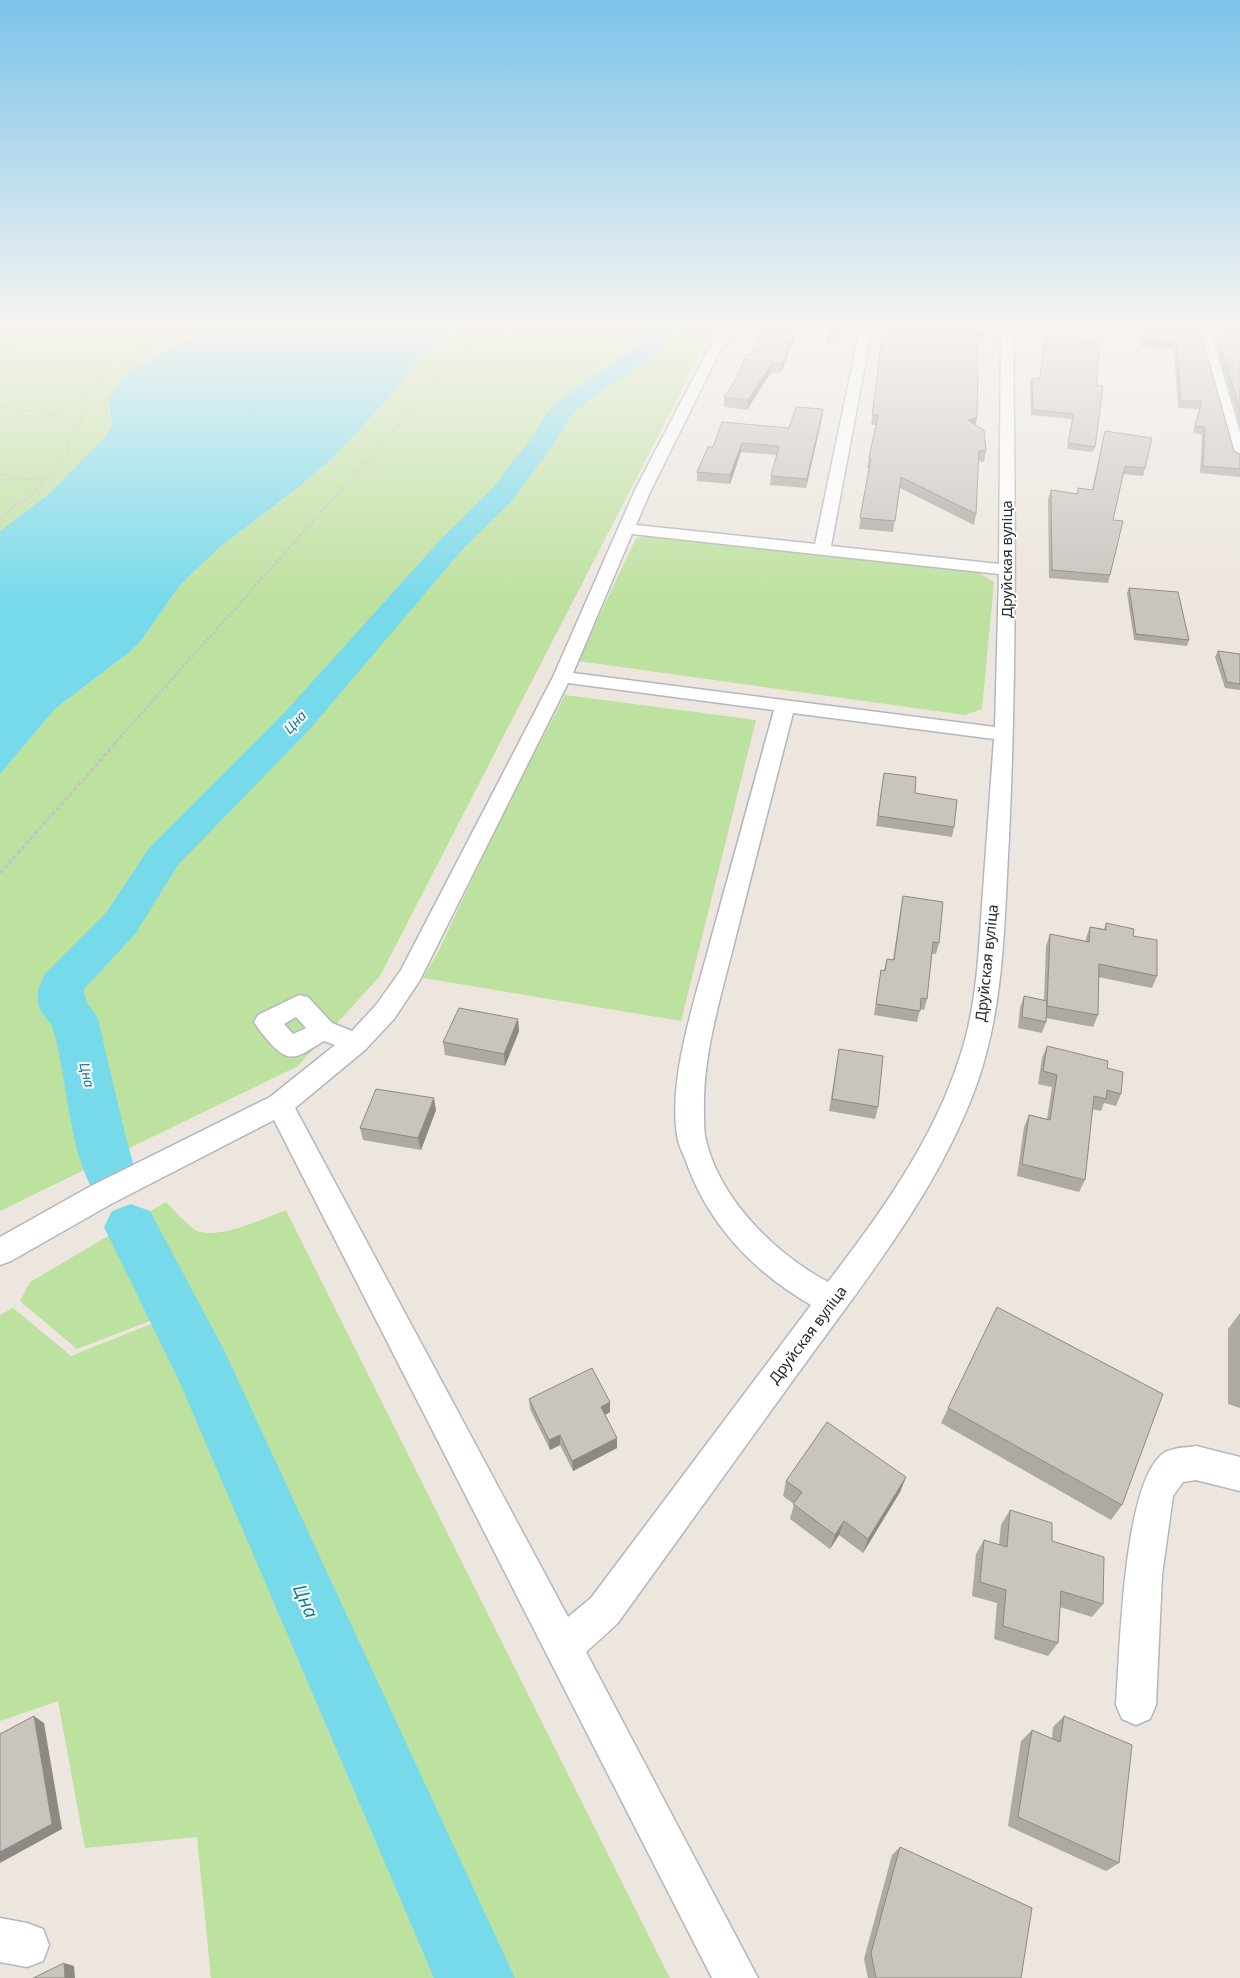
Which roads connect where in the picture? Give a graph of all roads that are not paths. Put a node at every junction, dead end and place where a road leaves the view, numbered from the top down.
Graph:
1 (679, 418) edge
2 (848, 418) edge
3 (1007, 418) edge
4 (1229, 418) edge
5 (1240, 458) edge
6 (626, 529) junction
7 (822, 551) junction
8 (1007, 570) junction
9 (562, 677) junction
10 (785, 706) junction
11 (1004, 734) junction
12 (323, 1030) dead end
13 (356, 1042) junction
14 (280, 1105) junction
15 (0, 1252) edge
16 (833, 1301) junction
17 (1240, 1474) edge
18 (562, 1647) junction
19 (1136, 1705) dead end
20 (736, 1978) edge

1 - 6 street
2 - 7 street
3 - 8 street, Друйская вуліца
4 - 5 street
6 - 7 street
6 - 9 street
7 - 8 street
8 - 11 street, Друйская вуліца
9 - 10 street
9 - 13 street
10 - 11 street
10 - 16 street
11 - 16 street, Друйская вуліца
12 - 13 street
13 - 14 street
14 - 15 street
14 - 18 street
16 - 18 street, Друйская вуліца
17 - 19 street
18 - 20 street

